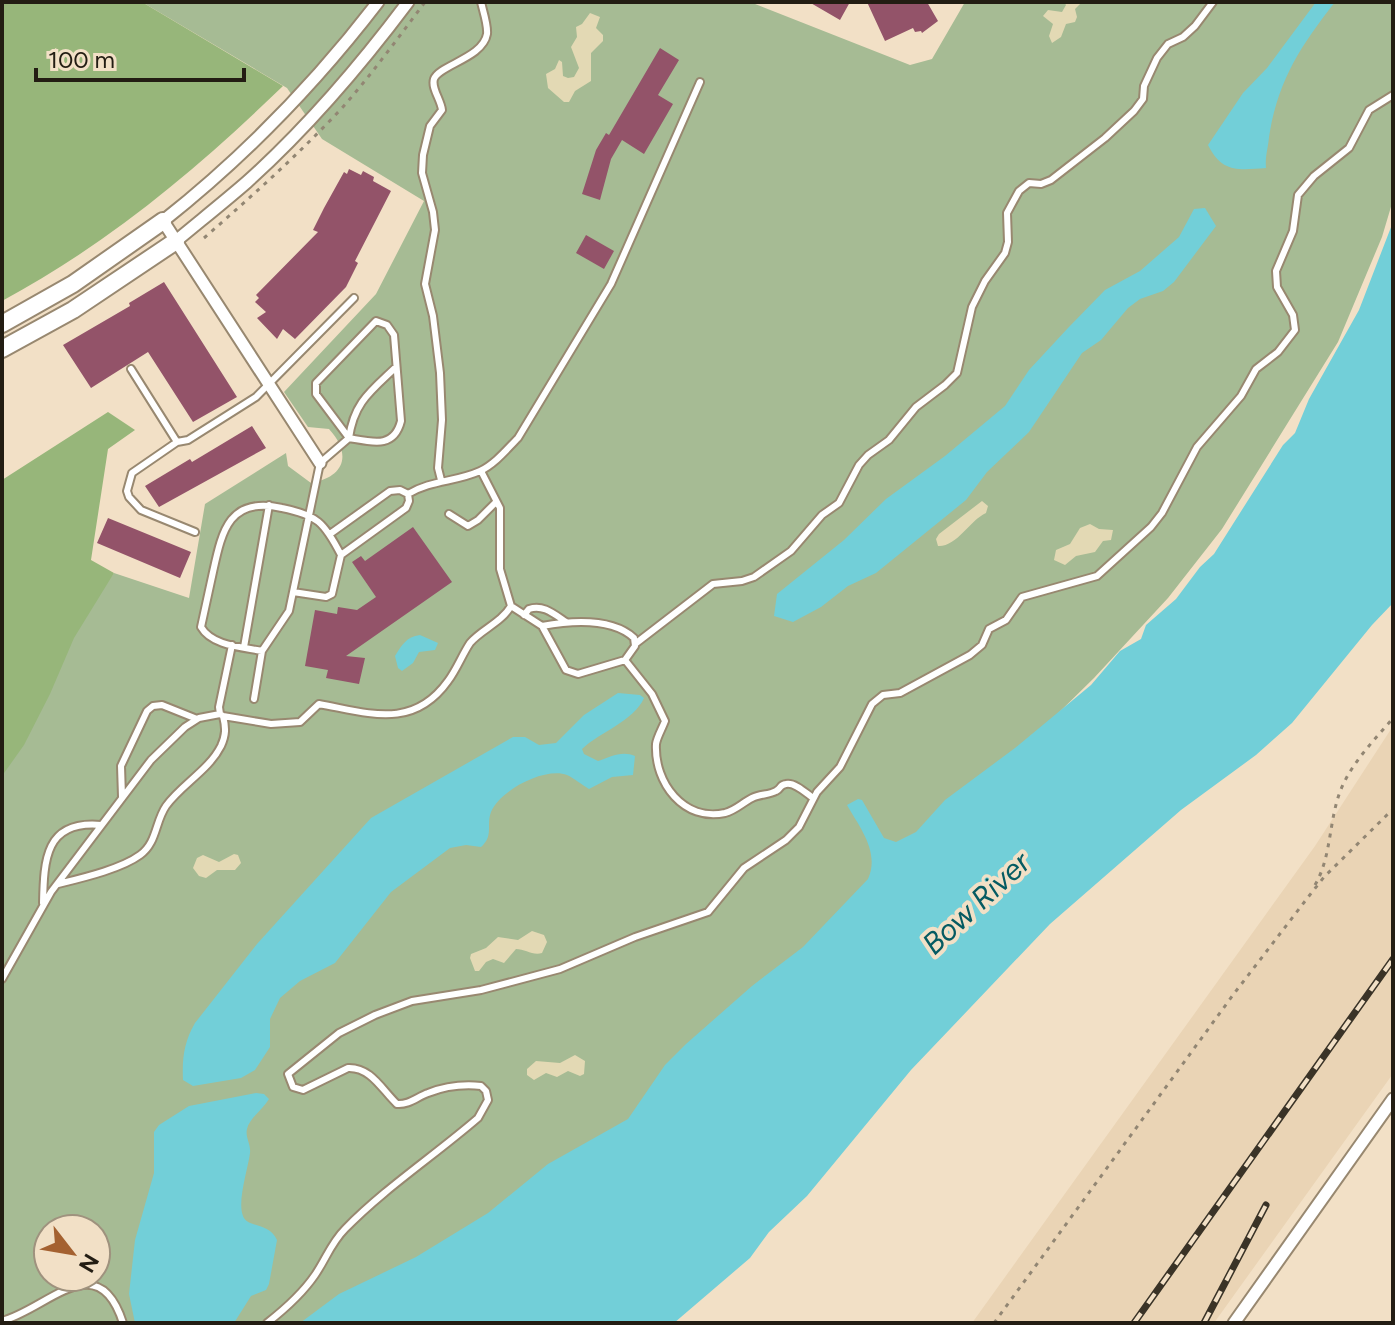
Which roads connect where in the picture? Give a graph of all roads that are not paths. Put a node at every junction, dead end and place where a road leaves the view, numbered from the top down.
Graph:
1 (378, 2) edge
2 (408, 2) edge
3 (481, 2) edge
4 (1213, 2) edge
5 (700, 82) dead end
6 (1393, 95) edge
7 (163, 221) junction
8 (176, 241) junction
9 (354, 298) dead end
10 (2, 324) edge
11 (2, 349) edge
12 (397, 366) junction
13 (131, 369) dead end
14 (268, 385) junction
15 (349, 438) junction
16 (177, 442) junction
17 (320, 463) junction
18 (481, 471) junction
19 (441, 480) junction
20 (408, 494) junction
21 (496, 502) junction
22 (269, 505) junction
23 (310, 514) junction
24 (449, 514) dead end
25 (195, 532) dead end
26 (330, 534) junction
27 (341, 555) junction
28 (293, 592) junction
29 (511, 606) junction
30 (524, 615) junction
31 (566, 622) junction
32 (542, 626) junction
33 (635, 644) junction
34 (232, 645) junction
35 (244, 647) junction
36 (262, 651) junction
37 (625, 660) junction
38 (254, 699) dead end
39 (222, 715) junction
40 (197, 719) junction
41 (122, 797) junction
42 (813, 798) junction
43 (101, 825) junction
44 (56, 885) junction
45 (43, 904) junction
46 (2, 979) edge
47 (1393, 1099) edge
48 (2, 1321) edge
49 (123, 1323) edge
50 (267, 1323) edge
51 (1234, 1323) edge

1 - 7 street
2 - 8 street
3 - 19 lane
4 - 33 lane
5 - 18 lane
6 - 42 lane
7 - 8 street
7 - 10 street
8 - 11 street
8 - 14 street
9 - 14 lane
12 - 15 lane
12 - 15 lane
12 - 15 lane
13 - 16 lane
14 - 16 lane
14 - 17 street
15 - 17 lane
16 - 25 lane
17 - 23 lane
18 - 19 lane
18 - 21 lane
19 - 20 lane
20 - 26 lane
20 - 27 lane
21 - 24 lane
21 - 29 lane
22 - 23 lane
22 - 34 lane
22 - 35 lane
23 - 26 lane
23 - 28 lane
26 - 27 lane
27 - 28 lane
28 - 36 lane
29 - 30 lane
29 - 39 lane
30 - 31 lane
30 - 32 lane
31 - 32 lane
31 - 33 lane
32 - 37 lane
33 - 37 lane
34 - 35 lane
34 - 39 lane
35 - 36 lane
36 - 38 lane
37 - 42 lane
39 - 40 lane
39 - 44 lane
40 - 41 lane
40 - 41 lane
41 - 43 lane
42 - 50 lane
43 - 44 lane
43 - 45 lane
44 - 45 lane
45 - 46 lane
47 - 51 street
48 - 49 lane

